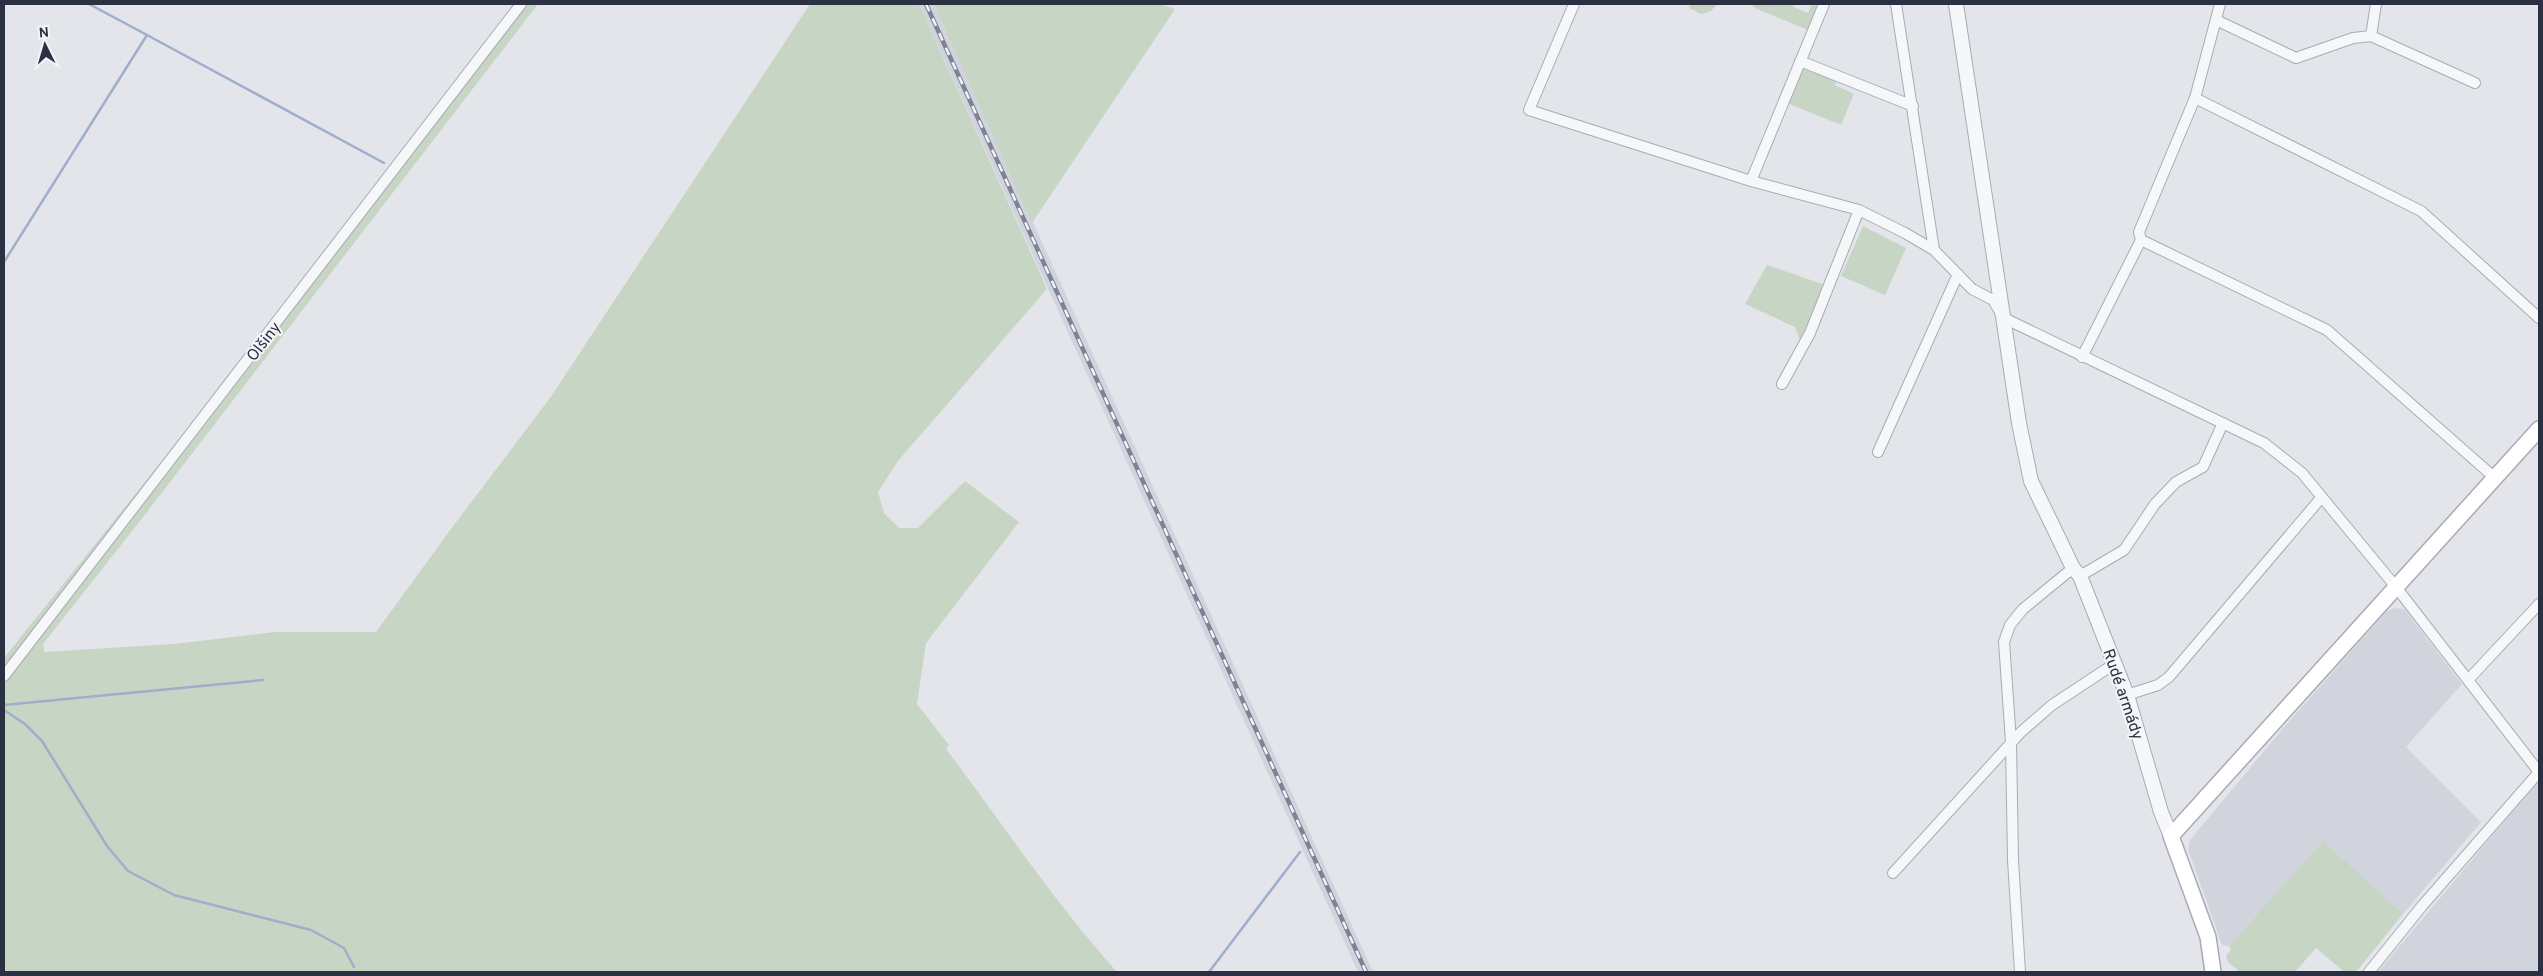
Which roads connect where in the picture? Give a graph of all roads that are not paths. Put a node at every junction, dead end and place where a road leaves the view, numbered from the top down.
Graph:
1 (521, 4) edge
2 (1574, 4) edge
3 (1824, 4) edge
4 (1896, 4) edge
5 (1956, 4) edge
6 (2220, 4) edge
7 (2376, 4) edge
8 (2216, 20) junction
9 (2371, 36) junction
10 (1800, 61) junction
11 (2476, 83) dead end
12 (2195, 98) junction
13 (1913, 106) junction
14 (1751, 181) junction
15 (1859, 210) junction
16 (2140, 240) junction
17 (1934, 250) junction
18 (1958, 274) junction
19 (2003, 317) junction
20 (2539, 318) edge
21 (2082, 357) junction
22 (1782, 384) dead end
23 (2223, 423) junction
24 (2539, 429) edge
25 (1878, 452) dead end
26 (2495, 478) junction
27 (2322, 498) junction
28 (2077, 572) junction
29 (2396, 587) junction
30 (2539, 604) edge
31 (2114, 664) junction
32 (4, 676) edge
33 (2468, 680) junction
34 (2127, 696) junction
35 (2011, 742) junction
36 (2539, 772) edge
37 (2171, 836) junction
38 (1893, 872) dead end
39 (2020, 972) edge
40 (2213, 972) edge
41 (2369, 972) edge

1 - 32 street, Olšiny
2 - 14 street
3 - 10 street
4 - 13 street
5 - 19 street, Rudé armády
6 - 8 street
7 - 9 street
8 - 9 street
8 - 12 street
9 - 11 street
10 - 13 street
10 - 14 street
12 - 16 street
12 - 20 street
13 - 17 street
14 - 15 street
15 - 17 street
15 - 22 street
16 - 21 street
16 - 26 street
17 - 18 street
18 - 19 street
18 - 25 street
19 - 21 street
19 - 28 street, Rudé armády
21 - 23 street
23 - 27 street
23 - 28 street
24 - 26 main road
26 - 29 main road
27 - 29 street
27 - 34 street
28 - 31 street, Rudé armády
28 - 35 street
29 - 33 street
29 - 37 main road
30 - 33 street
31 - 34 street, Rudé armády
31 - 35 street
33 - 36 street
34 - 37 street, Rudé armády
35 - 38 street
35 - 39 street
36 - 41 street
37 - 40 main road, Rudé armády

